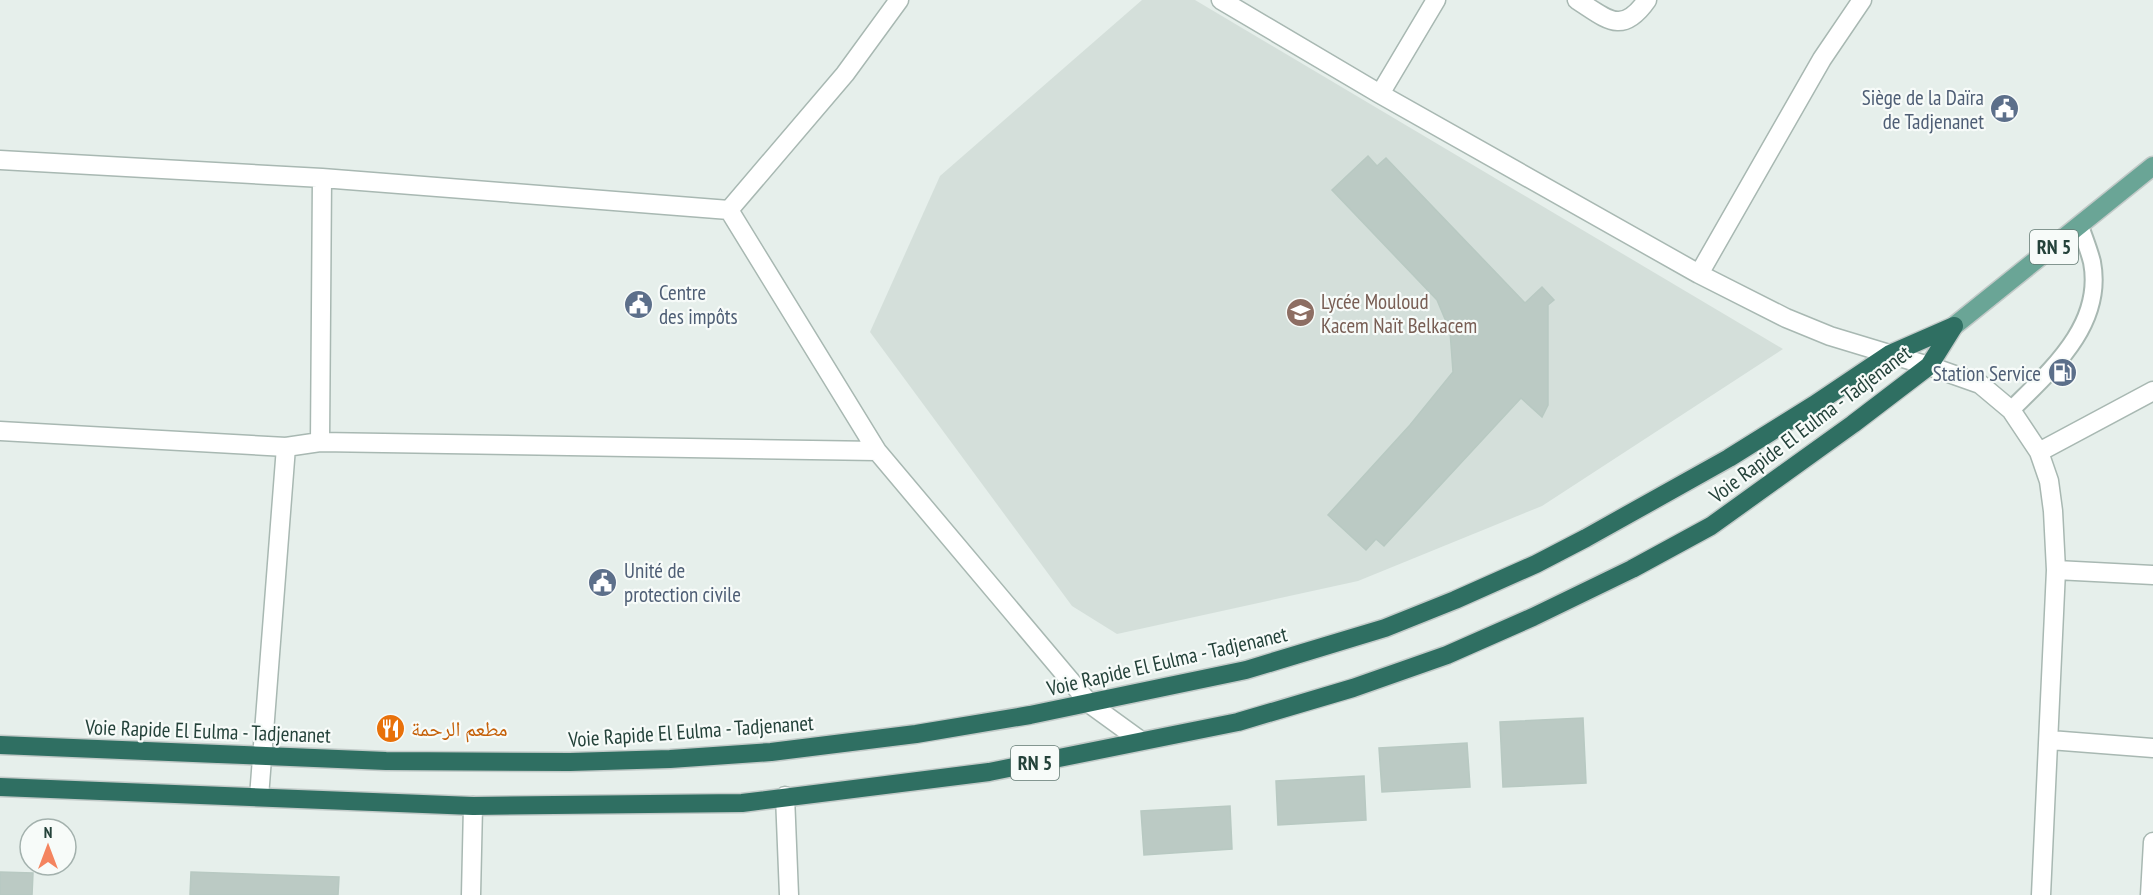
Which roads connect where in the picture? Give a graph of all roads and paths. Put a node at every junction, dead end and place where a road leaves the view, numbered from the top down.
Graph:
1 (899, 0) edge
2 (1223, 0) edge
3 (1436, 0) edge
4 (1577, 0) edge
5 (1647, 0) edge
6 (1862, 0) edge
7 (1380, 94) junction
8 (0, 159) edge
9 (2153, 166) edge
10 (322, 178) junction
11 (729, 210) junction
12 (2080, 226) junction
13 (1699, 274) junction
14 (1954, 326) junction
15 (1890, 354) junction
16 (1929, 366) junction
17 (2153, 391) edge
18 (2012, 410) junction
19 (0, 431) edge
20 (320, 442) junction
21 (286, 447) junction
22 (877, 451) junction
23 (2039, 452) junction
24 (2056, 570) junction
25 (2153, 575) edge
26 (1090, 704) junction
27 (2050, 740) junction
28 (1141, 741) junction
29 (0, 746) edge
30 (2153, 748) edge
31 (261, 755) junction
32 (0, 787) edge
33 (785, 796) junction
34 (259, 797) junction
35 (473, 806) junction
36 (2153, 842) edge
37 (471, 895) edge
38 (789, 895) edge
39 (2041, 895) edge
40 (2150, 895) edge

1 - 11 street
2 - 7 street
3 - 7 street
4 - 5 street
6 - 13 street
7 - 13 street
8 - 10 street
9 - 12 main road, RN 5
10 - 11 street
10 - 20 street
11 - 22 street
12 - 14 main road, RN 5
12 - 18 lane
13 - 15 street
14 - 15 highway, Voie Rapide El Eulma - Tadjenanet / RN 5
14 - 16 highway, Voie Rapide El Eulma - Tadjenanet / RN 5
15 - 16 street
15 - 26 highway, Voie Rapide El Eulma - Tadjenanet / RN 5
16 - 18 street
16 - 28 highway, Voie Rapide El Eulma - Tadjenanet / RN 5
17 - 23 street
18 - 23 street
19 - 21 street
20 - 21 street
20 - 22 street
21 - 31 street
22 - 26 street
23 - 24 street
24 - 25 street
24 - 27 street
26 - 28 street
26 - 31 highway, Voie Rapide El Eulma - Tadjenanet / RN 5
27 - 30 street
27 - 39 street
28 - 33 highway, Voie Rapide El Eulma - Tadjenanet / RN 5
29 - 31 highway, Voie Rapide El Eulma - Tadjenanet / RN 5
31 - 34 street
32 - 34 highway, Voie Rapide El Eulma - Tadjenanet / RN 5
33 - 35 highway, Voie Rapide El Eulma - Tadjenanet / RN 5
33 - 38 street
34 - 35 highway, Voie Rapide El Eulma - Tadjenanet / RN 5
35 - 37 street
36 - 40 street

